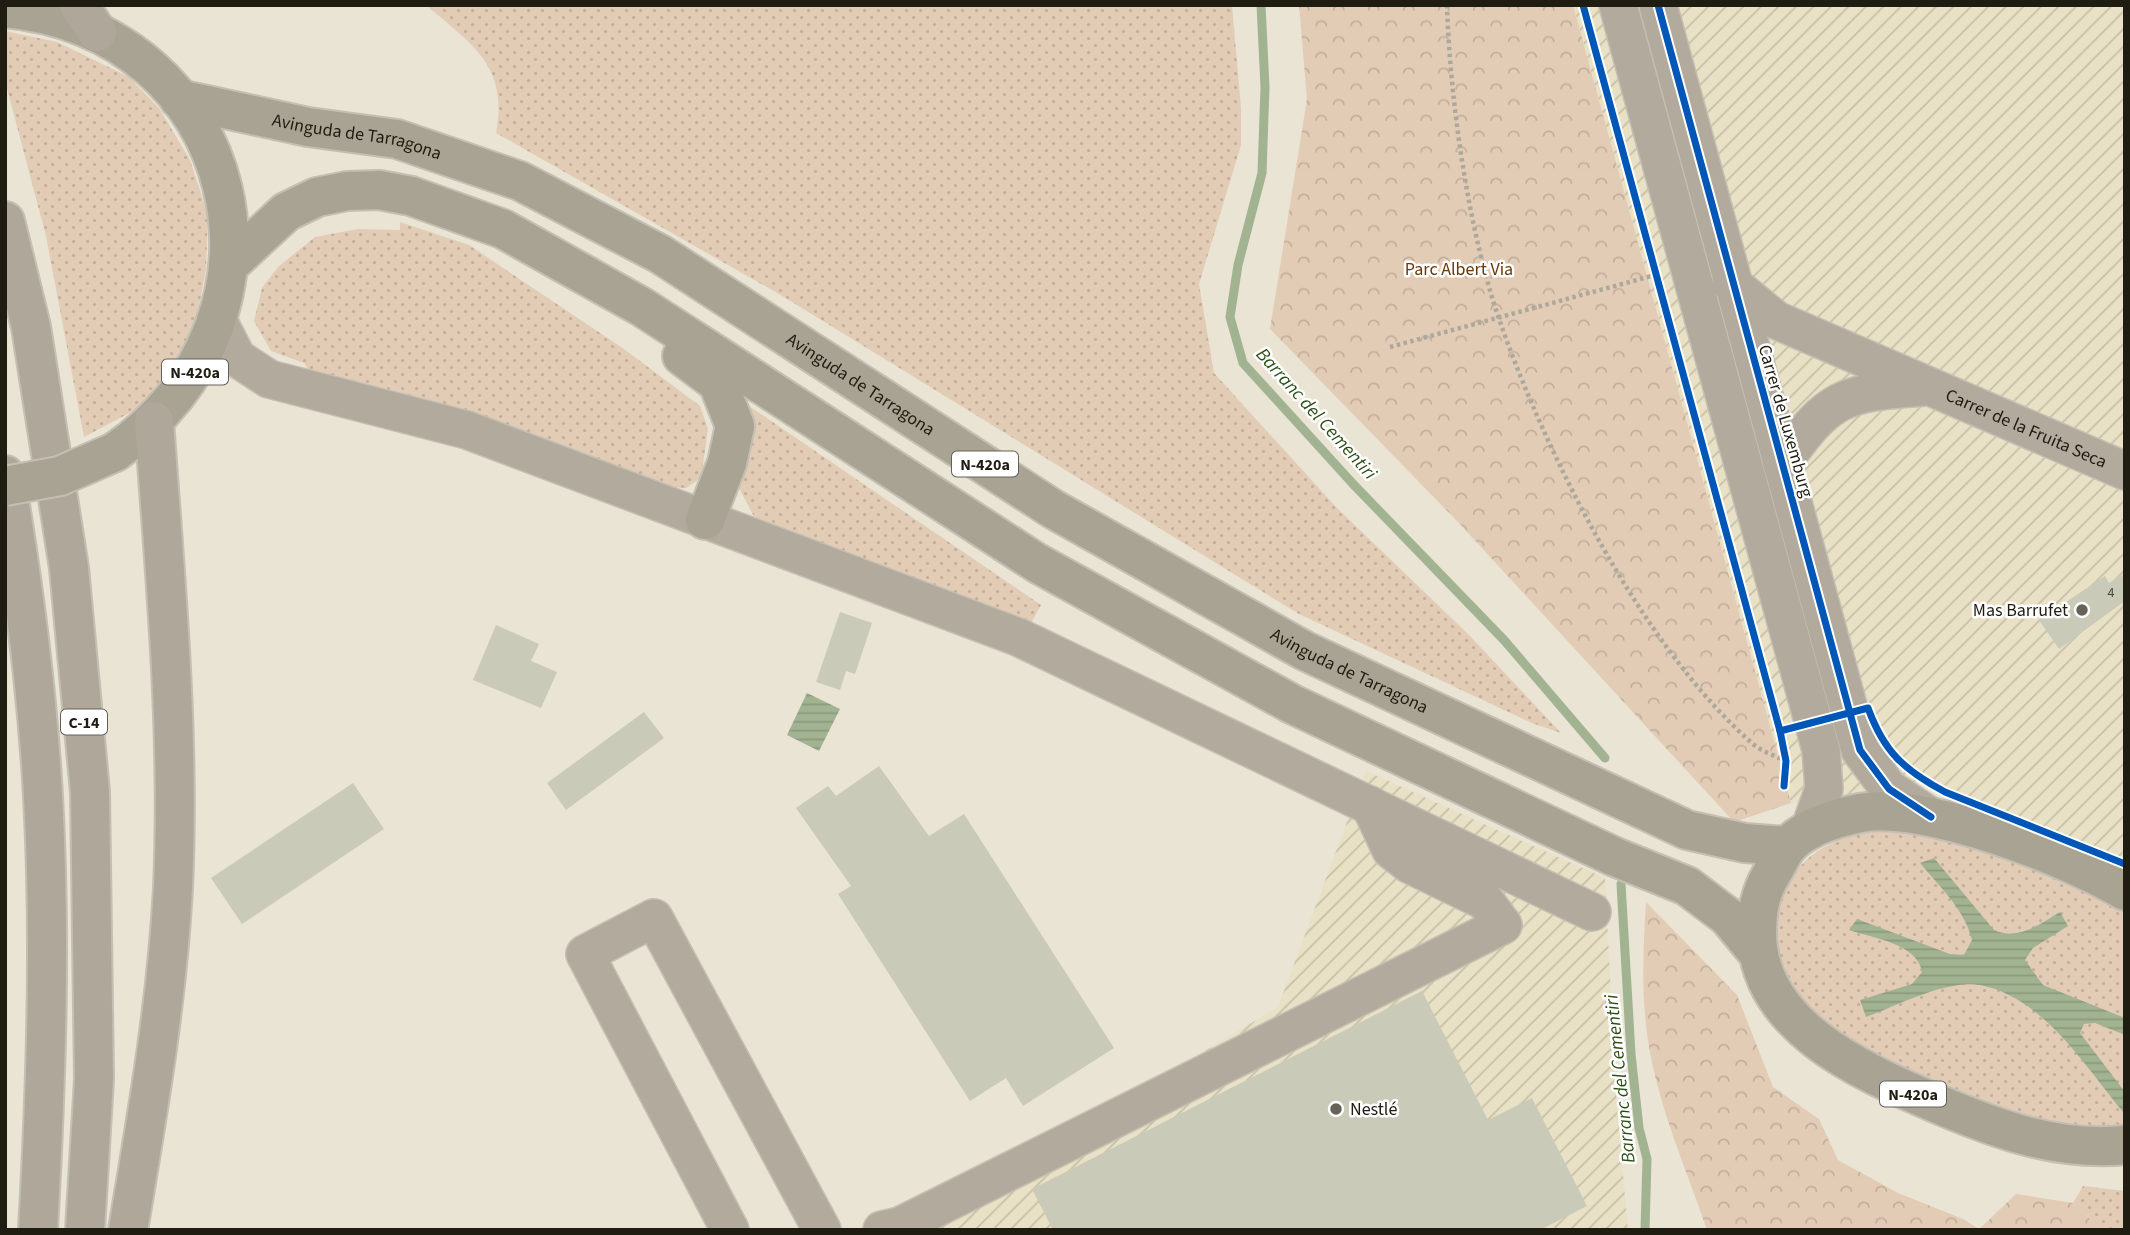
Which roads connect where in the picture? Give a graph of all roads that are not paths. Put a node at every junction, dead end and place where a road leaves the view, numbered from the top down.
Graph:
1 (1618, 5) edge
2 (1658, 5) edge
3 (15, 8) edge
4 (88, 19) edge
5 (180, 99) junction
6 (5, 220) edge
7 (503, 229) junction
8 (229, 265) junction
9 (1731, 283) junction
10 (218, 321) junction
11 (1927, 387) junction
12 (155, 421) junction
13 (1782, 464) junction
14 (2125, 471) edge
15 (5, 475) edge
16 (5, 486) edge
17 (705, 520) junction
18 (1370, 806) junction
19 (1931, 817) junction
20 (1799, 838) junction
21 (2125, 891) edge
22 (1592, 912) dead end
23 (1757, 952) junction
24 (2125, 1146) edge
25 (38, 1230) edge
26 (85, 1230) edge
27 (128, 1230) edge
28 (730, 1230) edge
29 (822, 1230) edge
30 (882, 1230) edge

1 - 20 street
2 - 9 street, Carrer de Luxemburg
3 - 4 main road, N-420a
4 - 5 main road, N-420a
5 - 8 main road, N-420a
5 - 20 main road, Avinguda de Tarragona / N-420a
6 - 26 highway, C-14
7 - 8 main road, N-420a
7 - 17 main road
7 - 23 main road, N-420a
8 - 10 main road, N-420a
9 - 11 street, Carrer de la Fruita Seca
9 - 13 street, Carrer de Luxemburg
10 - 12 main road, N-420a
10 - 17 street
11 - 13 street, Carrer de la Fruita Seca
11 - 14 street, Carrer de la Fruita Seca
12 - 16 main road, N-420a, bridge
12 - 27 highway
13 - 19 street, Carrer de Luxemburg
15 - 25 highway, C-14
17 - 18 street
18 - 22 street
18 - 30 street
19 - 20 main road, N-420a
19 - 21 main road, N-420a
20 - 23 main road, N-420a
23 - 24 main road, N-420a
28 - 29 street

